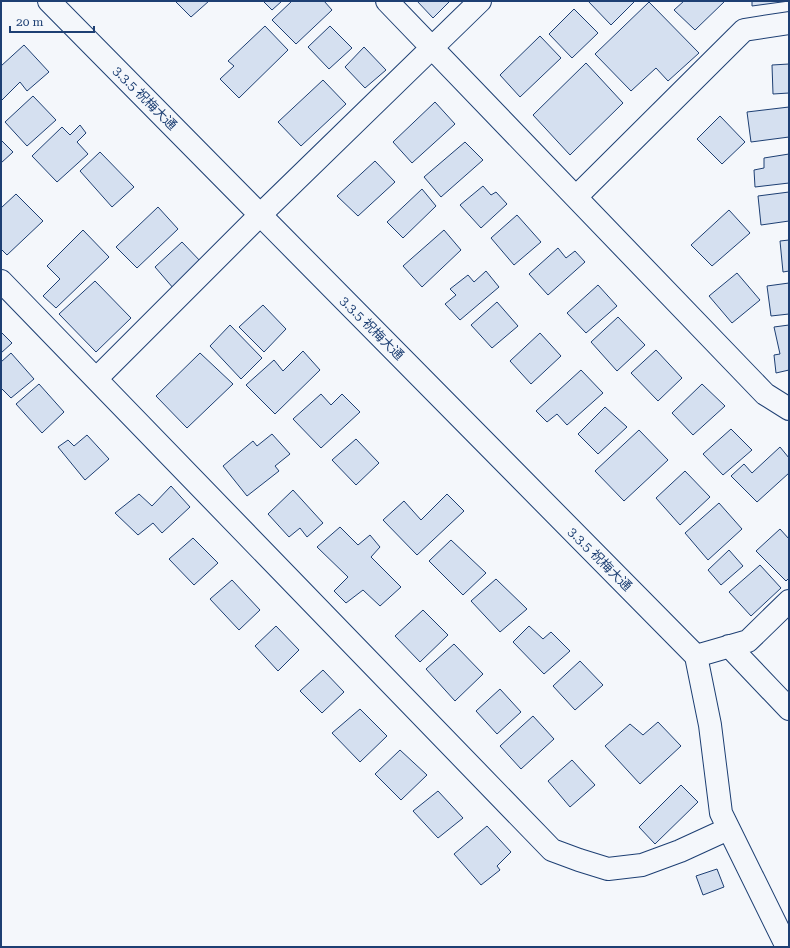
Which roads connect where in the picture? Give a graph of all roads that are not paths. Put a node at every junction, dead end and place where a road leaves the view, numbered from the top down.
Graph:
1 (49, 1) edge
2 (387, 1) edge
3 (480, 1) edge
4 (789, 23) edge
5 (432, 48) junction
6 (576, 197) junction
7 (260, 215) junction
8 (1, 281) edge
9 (96, 379) junction
10 (789, 409) edge
11 (789, 601) edge
12 (729, 646) junction
13 (696, 656) junction
14 (789, 709) edge
15 (728, 829) junction
16 (787, 947) edge

1 - 7 street, 3.3.5 祝梅大通
2 - 5 street
3 - 5 street
4 - 6 street
5 - 6 street
5 - 7 street
6 - 10 street
7 - 9 street
7 - 13 street, 3.3.5 祝梅大通
8 - 9 street
9 - 15 street
11 - 12 street
12 - 13 street
12 - 14 street
13 - 15 street
15 - 16 street

